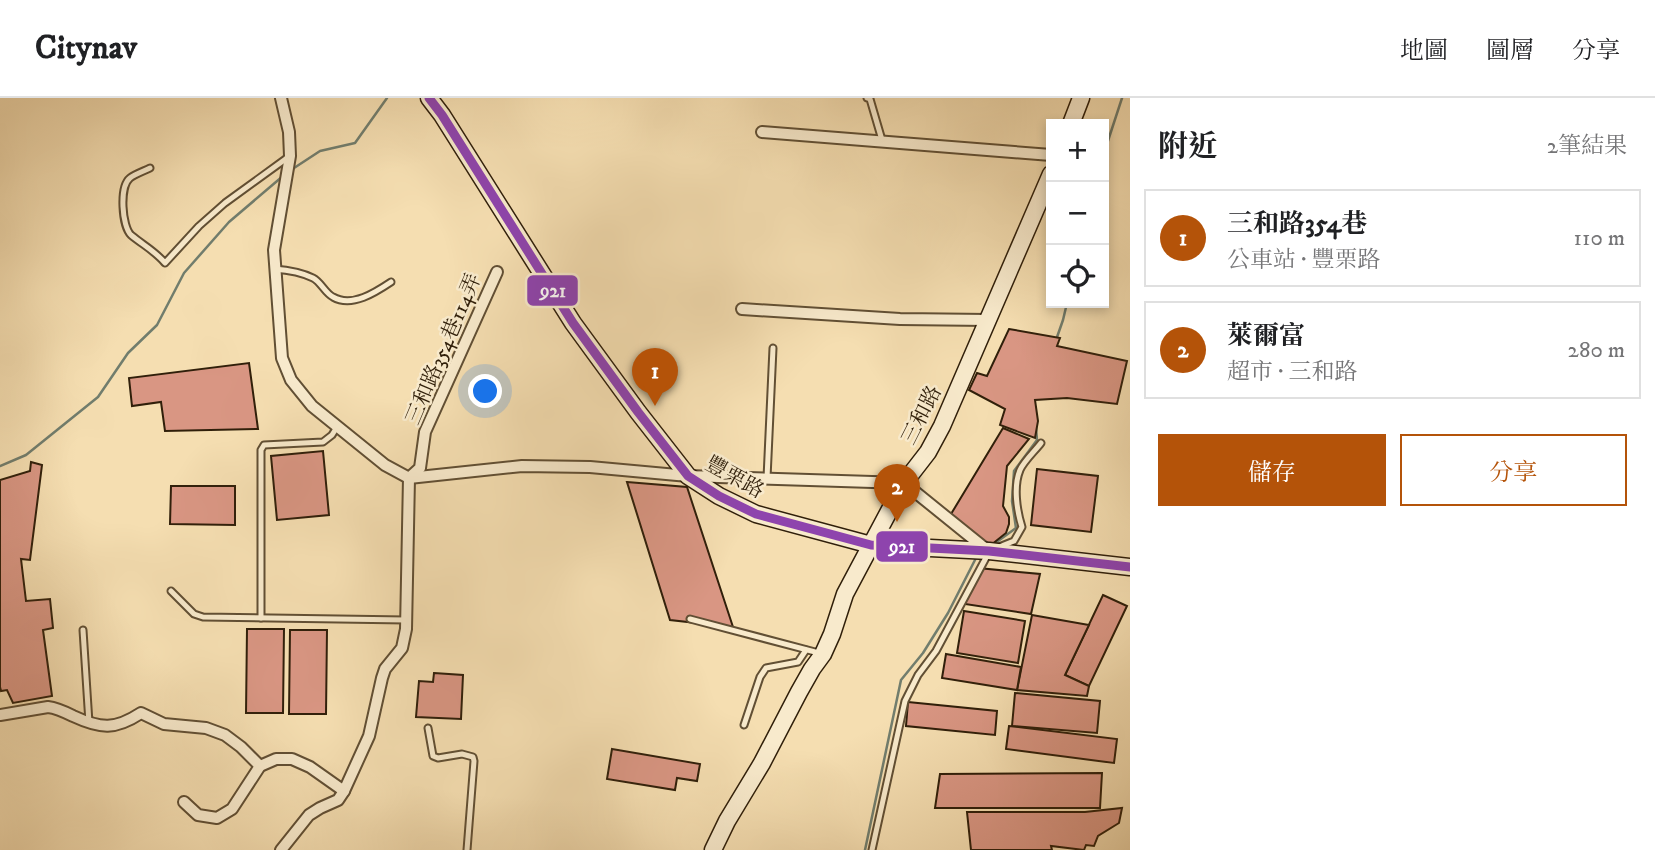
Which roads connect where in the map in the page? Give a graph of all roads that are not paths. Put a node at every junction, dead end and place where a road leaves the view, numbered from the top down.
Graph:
1 (281, 98) edge
2 (429, 98) edge
3 (867, 98) edge
4 (1081, 98) edge
5 (1073, 119) edge
6 (762, 132) dead end
7 (883, 142) junction
8 (1046, 155) edge
9 (290, 156) junction
10 (150, 168) dead end
11 (1048, 182) edge
12 (274, 269) junction
13 (497, 272) dead end
14 (391, 282) dead end
15 (741, 309) dead end
16 (988, 320) junction
17 (773, 348) dead end
18 (337, 426) junction
19 (1041, 443) dead end
20 (688, 476) junction
21 (409, 478) junction
22 (767, 479) junction
23 (904, 483) junction
24 (871, 545) junction
25 (989, 551) junction
26 (1130, 567) edge
27 (171, 591) dead end
28 (261, 618) junction
29 (690, 619) dead end
30 (407, 620) junction
31 (83, 630) dead end
32 (806, 650) junction
33 (824, 654) junction
34 (0, 715) edge
35 (89, 723) junction
36 (744, 725) dead end
37 (428, 728) dead end
38 (260, 766) junction
39 (344, 790) junction
40 (184, 802) dead end
41 (281, 850) edge
42 (467, 850) edge
43 (713, 850) edge
44 (872, 850) edge

1 - 9 street
2 - 20 street, 豐栗路
3 - 7 lane
4 - 5 street
6 - 7 street
7 - 8 street
9 - 10 lane
9 - 12 street
11 - 16 street, 三和路
12 - 14 lane
12 - 18 street
13 - 21 street, 三和路354巷114弄
15 - 16 street
16 - 23 street, 三和路
17 - 22 lane
18 - 21 street
18 - 28 lane
19 - 25 lane
20 - 21 street
20 - 22 street
20 - 24 street, 豐栗路
21 - 30 street
22 - 23 street
23 - 24 street, 三和路
23 - 25 street
24 - 25 street, 豐栗路
24 - 33 street, 三和路
25 - 26 street, 豐栗路
25 - 44 lane
27 - 28 lane
28 - 30 lane
29 - 32 lane
30 - 39 street
31 - 35 lane
32 - 33 lane
32 - 36 lane
33 - 43 street, 三和路
34 - 35 street
35 - 38 street
37 - 42 lane
38 - 39 street
38 - 40 street
39 - 41 street

